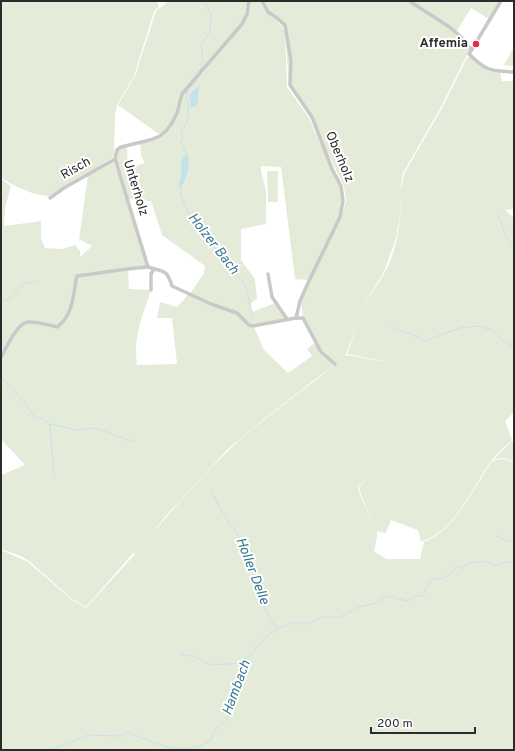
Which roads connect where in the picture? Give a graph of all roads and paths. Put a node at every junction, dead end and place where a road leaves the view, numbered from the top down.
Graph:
1 (249, 1) edge
2 (262, 1) edge
3 (410, 1) edge
4 (502, 1) edge
5 (470, 52) junction
6 (514, 72) edge
7 (115, 159) junction
8 (50, 198) dead end
9 (148, 267) junction
10 (154, 269) junction
11 (268, 274) dead end
12 (151, 290) dead end
13 (296, 318) junction
14 (286, 319) junction
15 (1, 356) edge
16 (335, 364) dead end

1 - 7 street, Unterholz
2 - 13 street, Oberholz
3 - 5 street
4 - 5 street
5 - 6 street
7 - 8 street, Risch
7 - 9 street, Unterholz
9 - 10 street
9 - 15 street
10 - 12 street
10 - 14 street
11 - 14 street
13 - 14 street
13 - 16 street

